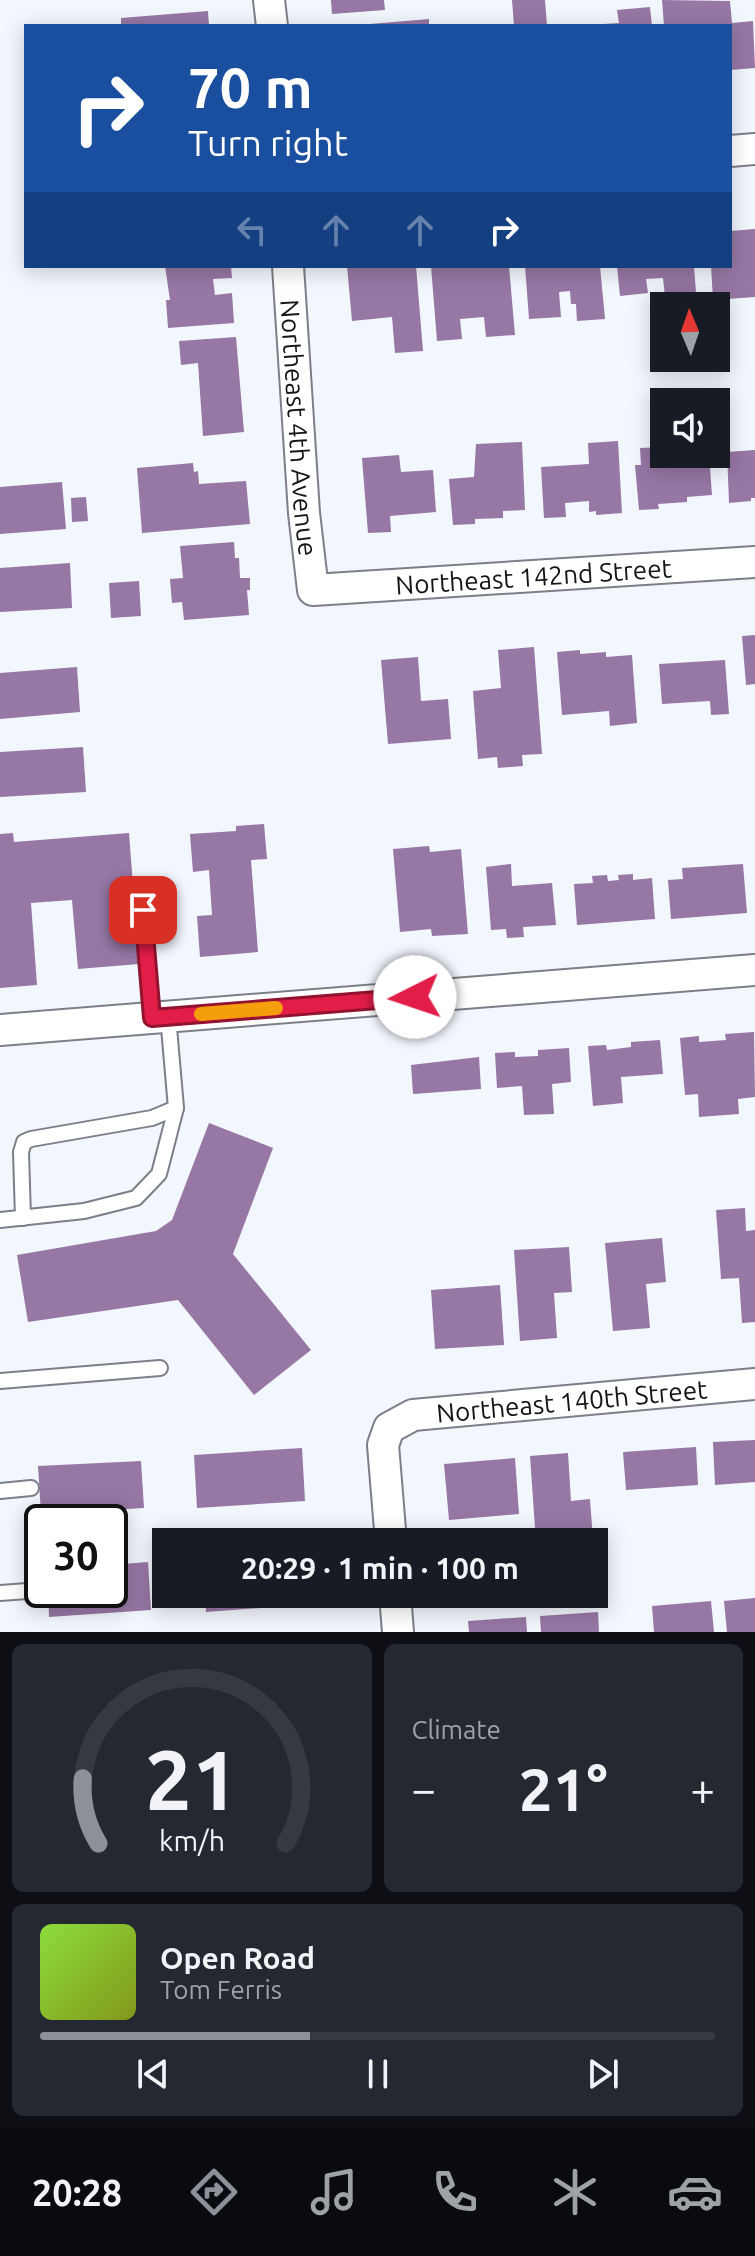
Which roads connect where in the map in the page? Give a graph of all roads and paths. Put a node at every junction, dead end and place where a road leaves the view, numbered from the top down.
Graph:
1 (269, 0) edge
2 (272, 24) edge
3 (755, 149) edge
4 (732, 151) edge
5 (288, 268) edge
6 (755, 562) edge
7 (313, 590) joint
8 (143, 910) dead end
9 (755, 970) edge
10 (160, 1017) junction
11 (0, 1030) edge
12 (176, 1108) junction
13 (23, 1218) junction
14 (0, 1220) edge
15 (160, 1368) dead end
16 (0, 1381) edge
17 (755, 1384) edge
18 (31, 1488) dead end
19 (0, 1491) edge
20 (390, 1528) edge
21 (24, 1591) edge
22 (0, 1593) edge
23 (396, 1608) edge
24 (398, 1632) edge

1 - 2 street
3 - 4 street
5 - 7 street, Northeast 4th Avenue
6 - 7 street, Northeast 142nd Street
8 - 10 lane
9 - 10 street
10 - 11 street
10 - 12 lane
12 - 13 lane
12 - 13 lane
13 - 14 lane
15 - 16 lane
17 - 20 street, Northeast 140th Street
18 - 19 lane
21 - 22 lane
23 - 24 street

